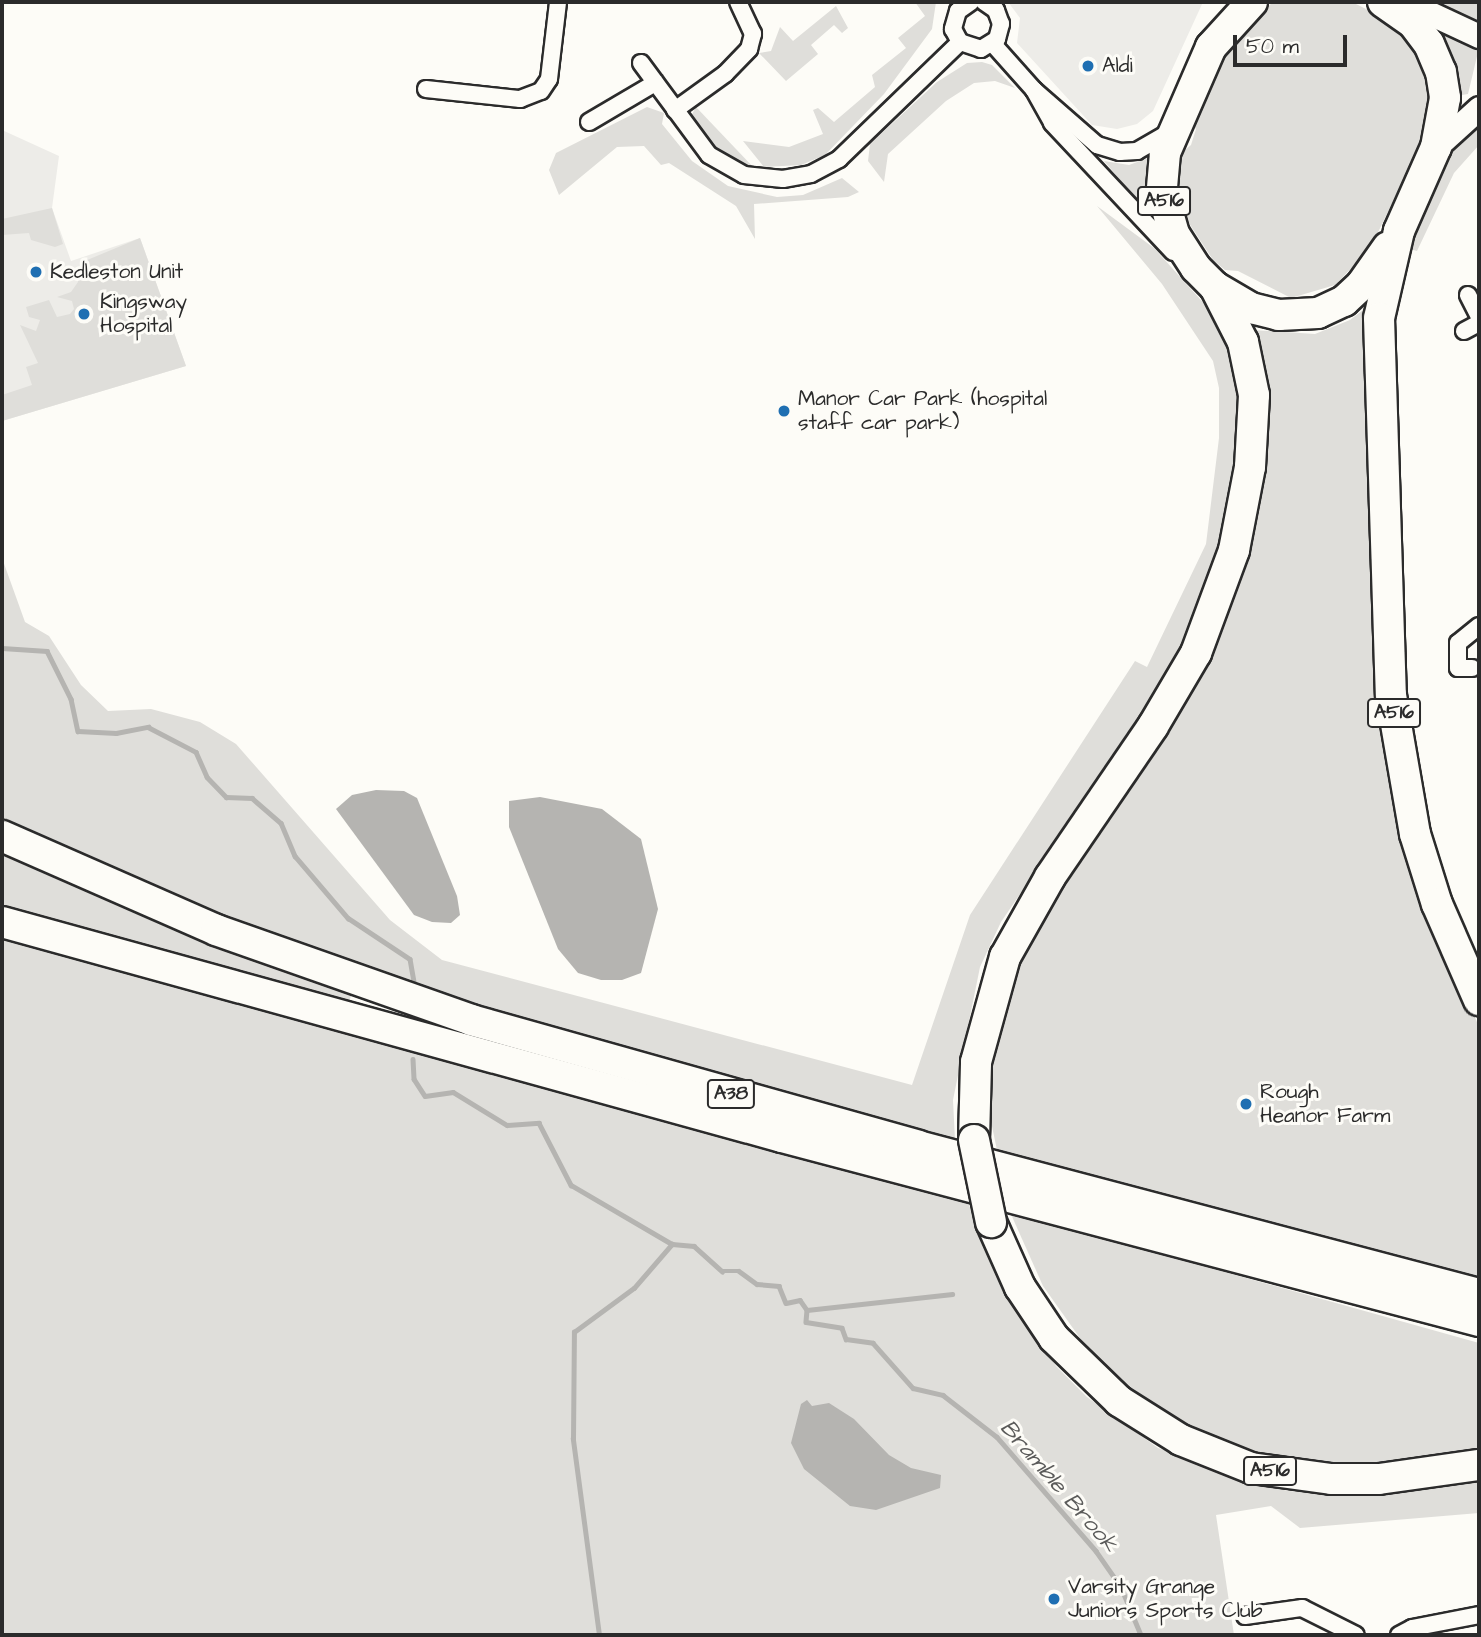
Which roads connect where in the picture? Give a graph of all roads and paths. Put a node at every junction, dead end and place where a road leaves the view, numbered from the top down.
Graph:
1 (558, 2) edge
2 (739, 2) edge
3 (967, 2) edge
4 (1221, 2) edge
5 (1252, 2) edge
6 (995, 4) edge
7 (1400, 6) edge
8 (1479, 36) edge
9 (960, 42) junction
10 (993, 44) junction
11 (1211, 47) junction
12 (641, 63) dead end
13 (655, 83) junction
14 (426, 89) dead end
15 (1034, 90) junction
16 (1479, 108) edge
17 (675, 110) junction
18 (589, 122) dead end
19 (1174, 129) junction
20 (1436, 147) junction
21 (1399, 231) junction
22 (1205, 277) junction
23 (1468, 295) dead end
24 (1479, 317) edge
25 (1479, 323) edge
26 (1464, 331) dead end
27 (1479, 626) edge
28 (1472, 668) dead end
29 (2, 836) edge
30 (2, 922) edge
31 (1479, 1000) edge
32 (1479, 1294) edge
33 (1479, 1321) edge
34 (1479, 1465) edge
35 (1479, 1615) edge
36 (1245, 1616) dead end
37 (1356, 1635) edge
38 (1399, 1635) edge

1 - 14 street
2 - 17 street
3 - 9 street
4 - 11 highway, A516
5 - 11 highway, A516
6 - 10 street
7 - 8 main road
7 - 20 highway, A516
9 - 10 street
9 - 17 street
10 - 15 street
11 - 19 highway, A516
12 - 13 street
13 - 17 street
13 - 18 street
15 - 19 street
15 - 22 street
16 - 20 main road
19 - 22 highway, A516
20 - 21 highway, A516
21 - 22 highway, A516
21 - 31 highway, A516
22 - 34 highway, A516, bridge
23 - 24 street
25 - 26 street
27 - 28 street
29 - 32 highway, A38
30 - 33 highway, A38
35 - 38 street
36 - 37 street

